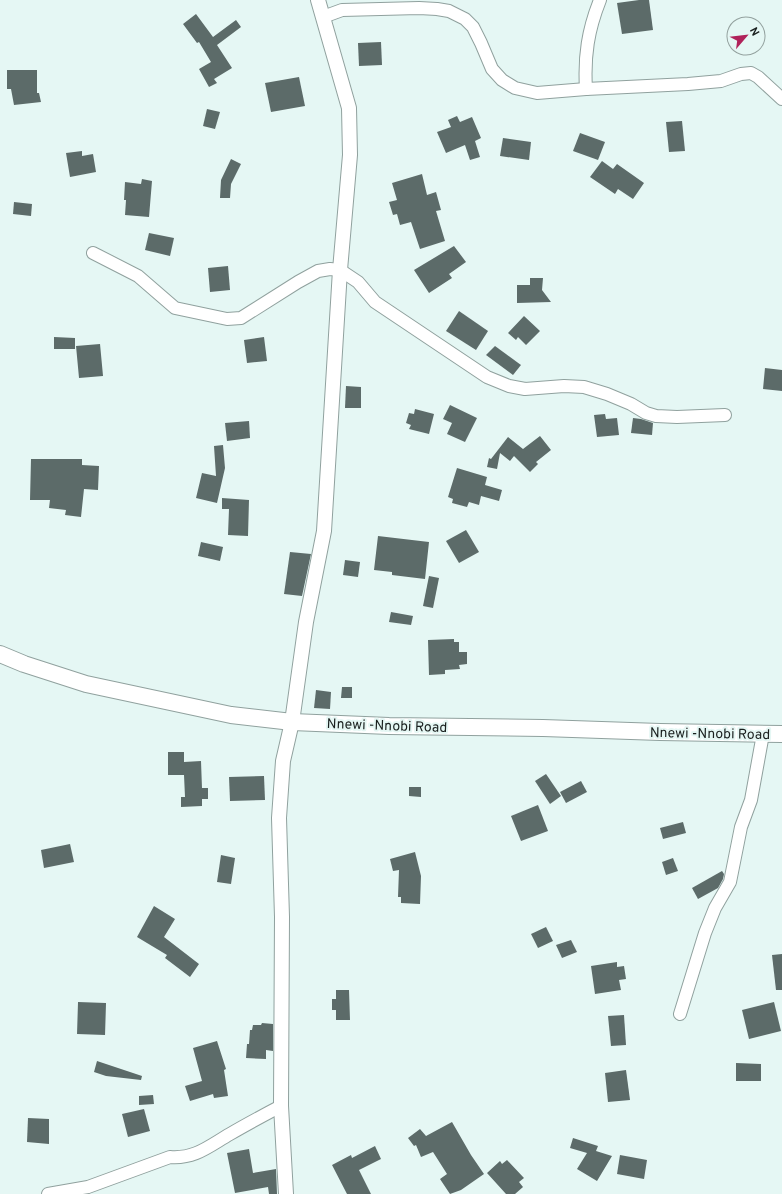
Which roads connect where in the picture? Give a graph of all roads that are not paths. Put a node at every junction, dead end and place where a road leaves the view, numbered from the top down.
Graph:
1 (318, 0) edge
2 (600, 0) edge
3 (436, 4) edge
4 (323, 16) junction
5 (586, 89) junction
6 (782, 99) edge
7 (93, 253) dead end
8 (340, 270) junction
9 (725, 415) dead end
10 (0, 654) edge
11 (292, 722) junction
12 (763, 734) junction
13 (782, 734) edge
14 (680, 1014) dead end
15 (281, 1106) junction
16 (48, 1194) edge
17 (286, 1194) edge

1 - 4 street
2 - 5 street
3 - 4 street
3 - 5 street
4 - 8 street
5 - 6 street
7 - 8 street
8 - 9 street
8 - 11 street
10 - 11 main road, Nnewi -Nnobi Road
11 - 12 main road, Nnewi -Nnobi Road
11 - 15 street
12 - 13 main road, Nnewi -Nnobi Road
12 - 14 street
15 - 16 street
15 - 17 street

